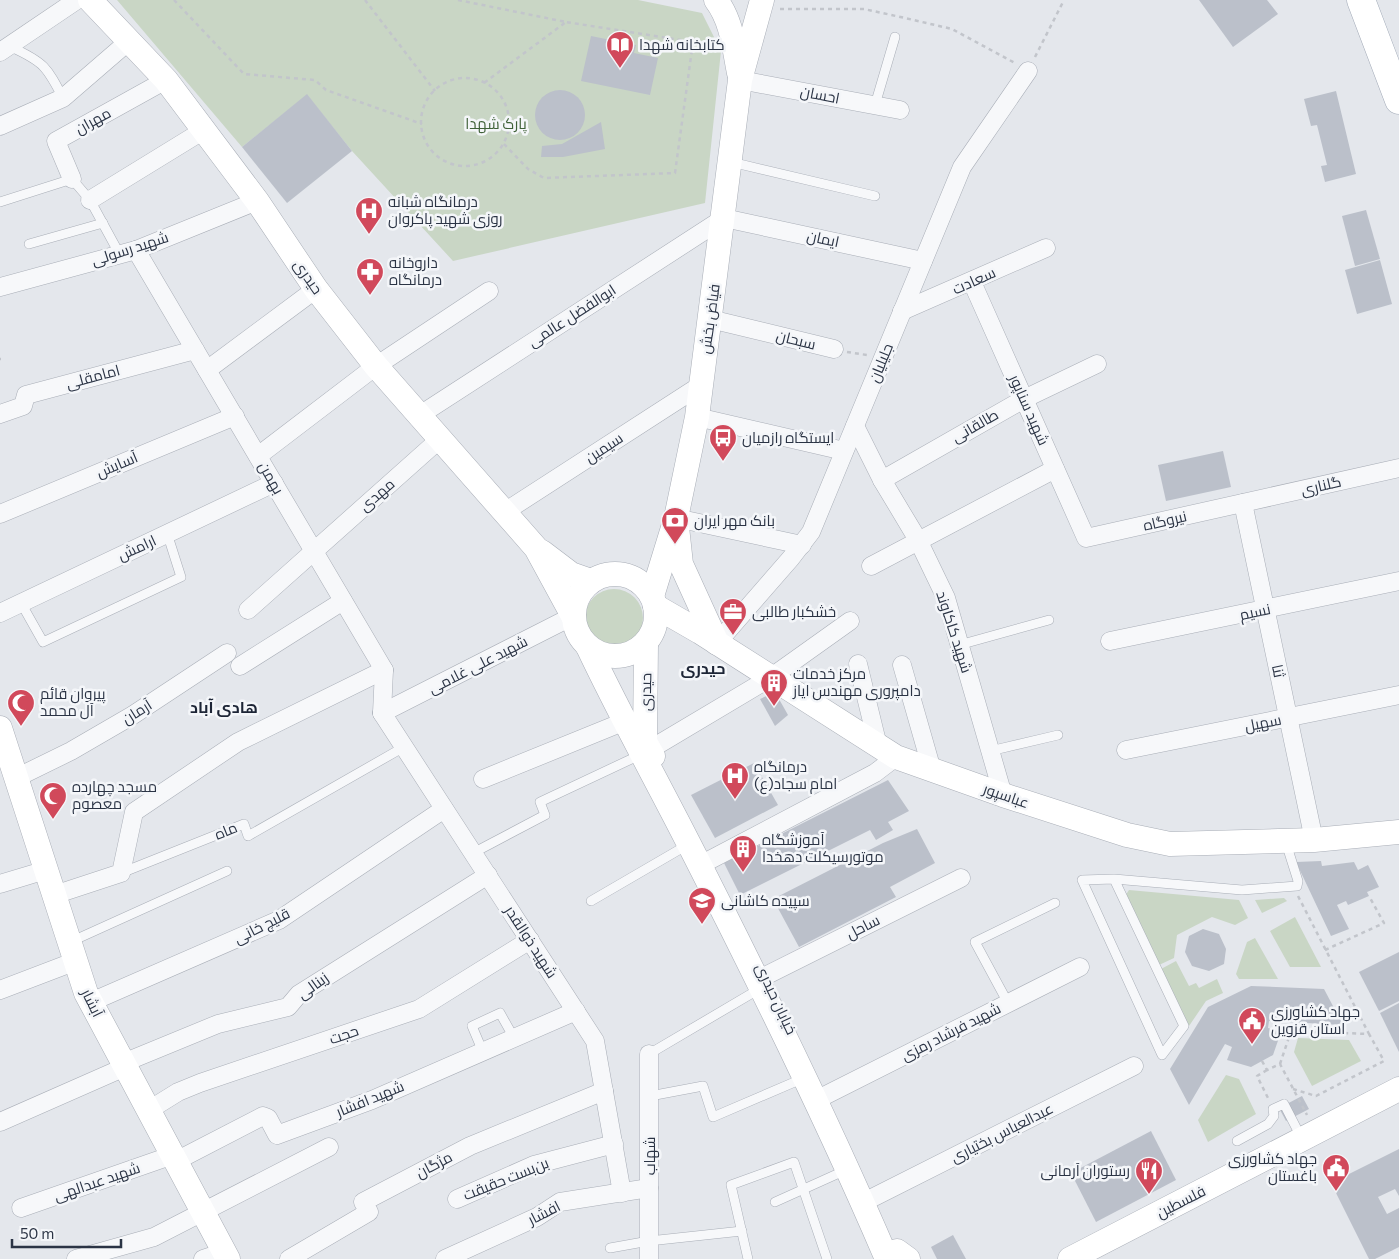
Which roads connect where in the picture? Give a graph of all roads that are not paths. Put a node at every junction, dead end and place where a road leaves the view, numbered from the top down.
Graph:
1 (77, 0) edge
2 (90, 0) edge
3 (762, 0) edge
4 (1361, 0) edge
5 (723, 3) edge
6 (895, 37) dead end
7 (129, 41) junction
8 (4, 47) edge
9 (1028, 71) road end
10 (166, 80) junction
11 (740, 80) junction
12 (63, 98) junction
13 (1399, 100) edge
14 (874, 105) junction
15 (900, 110) dead end
16 (0, 126) edge
17 (204, 130) junction
18 (731, 162) junction
19 (72, 179) junction
20 (875, 196) dead end
21 (90, 200) junction
22 (257, 201) junction
23 (0, 202) edge
24 (724, 218) junction
25 (103, 223) junction
26 (28, 244) dead end
27 (1046, 248) dead end
28 (128, 252) junction
29 (923, 261) junction
30 (1, 282) edge
31 (972, 282) junction
32 (316, 289) junction
33 (489, 291) dead end
34 (902, 312) junction
35 (710, 319) junction
36 (834, 349) road end
37 (196, 350) junction
38 (1098, 364) dead end
39 (376, 366) junction
40 (207, 370) junction
41 (701, 385) junction
42 (1024, 399) junction
43 (0, 414) edge
44 (420, 415) junction
45 (234, 416) junction
46 (697, 416) junction
47 (855, 426) junction
48 (441, 438) junction
49 (844, 451) junction
50 (258, 456) junction
51 (1399, 468) edge
52 (1055, 469) junction
53 (882, 480) junction
54 (274, 483) junction
55 (1243, 503) junction
56 (506, 511) junction
57 (0, 514) edge
58 (676, 518) junction
59 (167, 533) junction
60 (1086, 538) joint
61 (918, 540) junction
62 (802, 545) junction
63 (536, 548) junction
64 (314, 551) junction
65 (664, 554) junction
66 (871, 566) dead end
67 (634, 578) junction
68 (591, 581) junction
69 (1399, 581) edge
70 (343, 601) junction
71 (654, 601) junction
72 (21, 603) junction
73 (248, 610) dead end
74 (1266, 610) junction
75 (0, 613) edge
76 (573, 616) junction
77 (1049, 620) dead end
78 (850, 621) dead end
79 (1110, 641) dead end
80 (646, 642) junction
81 (717, 643) junction
82 (959, 645) junction
83 (588, 647) junction
84 (227, 652) dead end
85 (858, 664) dead end
86 (902, 665) dead end
87 (240, 666) dead end
88 (384, 670) junction
89 (770, 678) junction
90 (1399, 695) edge
91 (382, 713) junction
92 (1288, 718) junction
93 (623, 722) junction
94 (0, 728) edge
95 (1058, 735) dead end
96 (404, 747) junction
97 (644, 748) junction
98 (990, 750) junction
99 (1126, 750) dead end
100 (887, 752) junction
101 (932, 770) junction
102 (10, 775) edge
103 (483, 779) dead end
104 (1003, 795) junction
105 (444, 809) junction
106 (1399, 832) edge
107 (1314, 840) junction
108 (1285, 841) junction
109 (689, 844) junction
110 (473, 853) junction
111 (706, 862) junction
112 (46, 870) junction
113 (226, 871) dead end
114 (121, 873) junction
115 (488, 876) junction
116 (961, 878) dead end
117 (1114, 879) junction
118 (0, 884) edge
119 (54, 895) junction
120 (591, 901) dead end
121 (1055, 903) dead end
122 (530, 940) junction
123 (72, 951) junction
124 (1080, 967) dead end
125 (763, 982) junction
126 (0, 990) edge
127 (91, 1002) junction
128 (1008, 1003) junction
129 (576, 1011) junction
130 (514, 1038) junction
131 (483, 1052) junction
132 (649, 1054) joint
133 (124, 1065) junction
134 (1134, 1066) dead end
135 (804, 1078) junction
136 (1399, 1089) edge
137 (604, 1091) junction
138 (650, 1096) junction
139 (822, 1097) junction
140 (1399, 1102) edge
141 (148, 1110) junction
142 (0, 1122) edge
143 (1309, 1136) junction
144 (1237, 1141) dead end
145 (614, 1144) junction
146 (329, 1147) dead end
147 (174, 1158) junction
148 (848, 1168) junction
149 (649, 1188) junction
150 (805, 1190) junction
151 (622, 1193) junction
152 (457, 1199) dead end
153 (870, 1199) junction
154 (775, 1202) dead end
155 (21, 1208) dead end
156 (203, 1213) junction
157 (742, 1231) junction
158 (649, 1241) junction
159 (610, 1248) dead end
160 (218, 1257) edge
161 (898, 1257) edge
162 (76, 1259) edge
163 (289, 1259) edge
164 (445, 1259) edge
165 (649, 1259) edge
166 (748, 1259) edge
167 (827, 1259) edge
168 (1070, 1259) edge
169 (1092, 1259) edge

1 - 8 street
2 - 7 street, حیدری
3 - 11 street
4 - 13 main road
5 - 11 street
6 - 14 lane
7 - 10 street, حیدری
7 - 12 street
8 - 12 lane
9 - 29 street, جلیلیان
10 - 17 street, حیدری
10 - 19 street, مهران
11 - 14 street, احسان
11 - 18 street, فیاض بخش
12 - 16 street
14 - 15 street, احسان
17 - 21 street
17 - 22 street, حیدری
18 - 20 lane
18 - 24 street, فیاض بخش
19 - 21 lane
19 - 23 lane
21 - 25 lane
22 - 28 street, شهید رسولی
22 - 32 street, حیدری
24 - 29 street, ایمان
24 - 35 street, فیاض بخش
24 - 44 street, ابوالفضل عالمی
25 - 26 lane
25 - 28 lane
27 - 31 street, سعادت
28 - 30 street, شهید رسولی
28 - 37 street, بهمن
29 - 34 street, جلیلیان
31 - 34 street, سعادت
31 - 42 street, شهید سناپور
32 - 39 street, حیدری
32 - 40 street
33 - 39 street
34 - 47 street, جلیلیان
35 - 36 street, سبحان
35 - 41 street, فیاض بخش
37 - 40 street, بهمن
37 - 43 street, امامقلی
38 - 42 street, طالقانی
39 - 44 street, حیدری
39 - 50 street
40 - 45 street, بهمن
41 - 46 street, فیاض بخش
41 - 56 street, سیمین
42 - 52 street, شهید سناپور
42 - 53 street, طالقانی
44 - 48 street, حیدری
45 - 50 street, بهمن
45 - 57 street, آسایش
46 - 49 street
46 - 58 street, فیاض بخش
47 - 49 street, جلیلیان
47 - 53 street, شهید کاکاوند
48 - 56 street, حیدری
48 - 64 street, مهدی
49 - 62 street, جلیلیان
50 - 54 street, بهمن
51 - 55 street, گلناری
52 - 60 street, شهید سناپور
52 - 61 street
53 - 61 street, شهید کاکاوند
54 - 59 street, ارامش
54 - 64 street, بهمن
55 - 60 street, نیروگاه
55 - 74 street, ثنا
56 - 63 street, حیدری
58 - 62 street
58 - 65 street, فیاض بخش
58 - 81 street
59 - 72 street, ارامش
59 - 72 lane
61 - 66 street
61 - 82 street, شهید کاکاوند
62 - 81 street, جلیلیان
63 - 68 street
63 - 76 street
64 - 70 street, بهمن
64 - 73 street, مهدی
65 - 67 street
65 - 71 street, فیاض بخش
67 - 68 street
67 - 71 street
68 - 76 street
69 - 74 street, نسیم
70 - 87 street
70 - 88 street, بهمن
71 - 80 street
71 - 81 street, عباسپور
72 - 75 street, ارامش
74 - 79 street, نسیم
74 - 92 street, ثنا
76 - 83 street
76 - 91 street, شهید علی غلامی
77 - 82 lane
78 - 89 street
80 - 83 street
80 - 97 street, حیدری
81 - 89 street, عباسپور
82 - 98 street, شهید کاکاوند
83 - 93 street
84 - 102 street, آرمان
85 - 100 street
86 - 101 street
88 - 91 street
88 - 114 street
89 - 97 street
89 - 100 street, عباسپور
90 - 92 street, سهیل
91 - 96 street, شهید ذوالقدر
92 - 99 street, سهیل
92 - 107 street, ثنا
93 - 97 street
93 - 103 street
94 - 102 street, آبشار
95 - 98 lane
96 - 105 street, شهید ذوالقدر
96 - 114 lane, ماه
97 - 109 street, خیابان حیدری
97 - 110 lane
97 - 111 street, خیابان حیدری
98 - 104 street, شهید کاکاوند
100 - 101 street, عباسپور
100 - 111 street
101 - 104 street, عباسپور
102 - 112 street, آبشار
104 - 108 street, عباسپور
105 - 110 street, شهید ذوالقدر
105 - 127 street, قلیچ خانی
106 - 107 street, عباسپور
107 - 108 street, عباسپور
108 - 117 lane
109 - 120 lane
109 - 125 street, خیابان حیدری
110 - 115 street, شهید ذوالقدر
111 - 125 street, خیابان حیدری
112 - 118 street
112 - 119 street, آبشار
113 - 123 lane
114 - 119 street, ماه
115 - 122 street, شهید ذوالقدر
115 - 133 street, زینالی
116 - 125 street, ساحل
117 - 117 lane
119 - 123 street, آبشار
121 - 128 lane
122 - 129 street, شهید ذوالقدر
122 - 141 street, حجت
123 - 126 street
123 - 127 street, آبشار
124 - 128 street, شهید فرشاد رمزی
125 - 132 lane
125 - 135 street, خیابان حیدری
125 - 139 street, خیابان حیدری
127 - 133 street, آبشار
128 - 139 street, شهید فرشاد رمزی
129 - 130 street, شهید افشار
129 - 137 street, شهید ذوالقدر
130 - 131 street, شهید افشار
130 - 131 lane
131 - 147 street, شهید افشار
132 - 138 street, شهاب
133 - 141 street, آبشار
133 - 142 street, زینالی
134 - 153 street, عبدالعباس بختیاری
135 - 138 lane
135 - 148 street, خیابان حیدری
136 - 143 street, فلسطین
137 - 145 street, شهید ذوالقدر
137 - 163 street, مژگان
138 - 149 street, شهاب
139 - 153 street, خیابان حیدری
140 - 169 street, فلسطین
141 - 147 street, آبشار
143 - 144 lane
143 - 168 street, فلسطین
145 - 151 street, شهید ذوالقدر
145 - 152 street, بن‌بست حقیقت
146 - 156 street
147 - 155 street, شهید عبدالهی
147 - 156 street, آبشار
148 - 150 lane
148 - 161 street, خیابان حیدری
149 - 151 street, افشار
149 - 158 street, شهاب
150 - 154 lane
150 - 157 lane
150 - 167 lane
151 - 164 street, افشار
153 - 161 street, خیابان حیدری
156 - 160 street, آبشار
156 - 162 street
157 - 158 lane
157 - 166 lane
158 - 159 lane
158 - 165 street, شهاب

